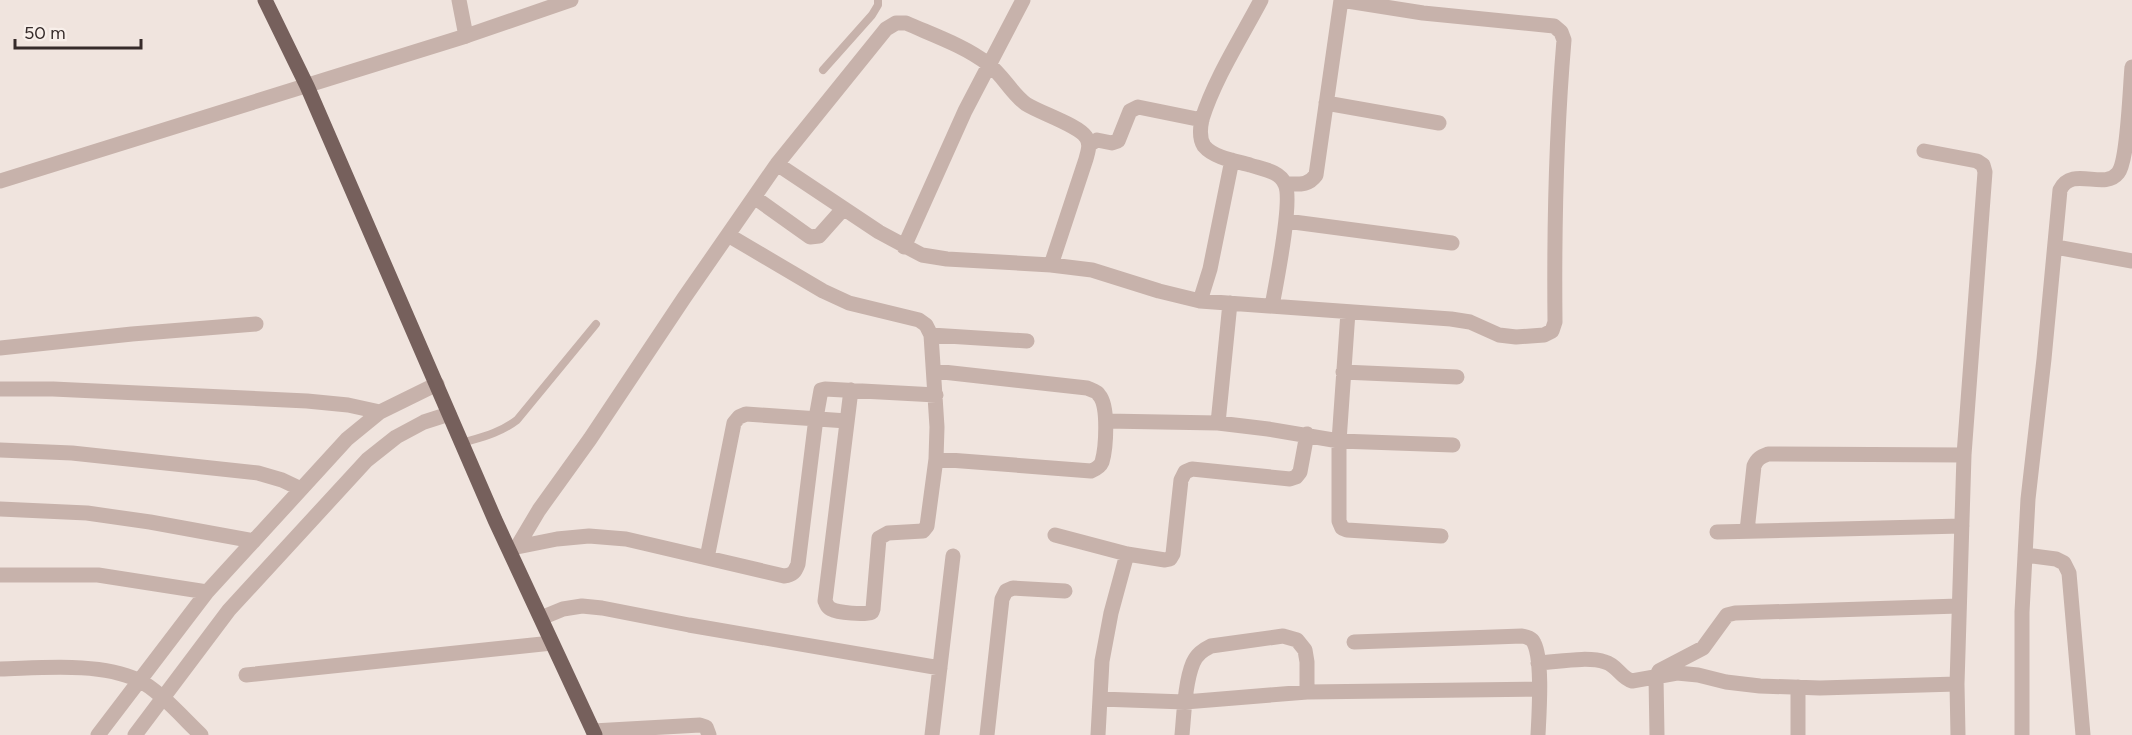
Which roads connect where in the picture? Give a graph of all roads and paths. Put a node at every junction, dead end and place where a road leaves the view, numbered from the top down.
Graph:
1 (265, 0) edge
2 (459, 0) edge
3 (571, 0) edge
4 (878, 0) edge
5 (1023, 0) edge
6 (1261, 0) edge
7 (1341, 0) edge
8 (466, 36) junction
9 (989, 64) junction
10 (2132, 67) edge
11 (823, 70) dead end
12 (307, 86) junction
13 (2131, 96) edge
14 (1326, 103) junction
15 (1202, 120) junction
16 (1439, 123) dead end
17 (1089, 145) junction
18 (1924, 151) dead end
19 (2128, 154) edge
20 (1232, 160) junction
21 (777, 164) junction
22 (0, 182) edge
23 (1286, 184) junction
24 (754, 197) junction
25 (843, 208) junction
26 (1286, 221) junction
27 (728, 235) junction
28 (1452, 243) dead end
29 (904, 247) junction
30 (2056, 247) junction
31 (2132, 261) edge
32 (1051, 265) junction
33 (1200, 301) junction
34 (1230, 303) junction
35 (1272, 306) junction
36 (1348, 312) junction
37 (256, 324) dead end
38 (596, 324) dead end
39 (931, 335) junction
40 (1028, 341) dead end
41 (0, 348) edge
42 (934, 371) junction
43 (1343, 372) junction
44 (1457, 377) dead end
45 (437, 384) junction
46 (0, 389) edge
47 (851, 390) junction
48 (936, 395) junction
49 (380, 412) junction
50 (449, 414) junction
51 (816, 418) junction
52 (847, 421) junction
53 (1107, 422) junction
54 (1218, 423) junction
55 (1306, 434) junction
56 (1339, 441) junction
57 (462, 443) junction
58 (1453, 445) dead end
59 (0, 450) edge
60 (1964, 455) junction
61 (936, 459) junction
62 (301, 489) junction
63 (0, 509) edge
64 (1962, 526) junction
65 (1747, 531) junction
66 (1717, 532) dead end
67 (1055, 535) dead end
68 (1441, 536) dead end
69 (254, 541) junction
70 (513, 548) junction
71 (1127, 554) junction
72 (2025, 555) junction
73 (953, 556) dead end
74 (707, 558) junction
75 (0, 575) edge
76 (1065, 591) dead end
77 (207, 592) junction
78 (1959, 606) junction
79 (541, 618) junction
80 (1354, 642) dead end
81 (552, 643) junction
82 (1538, 663) junction
83 (940, 668) junction
84 (0, 669) edge
85 (246, 675) dead end
86 (1656, 677) junction
87 (140, 680) junction
88 (1958, 684) junction
89 (1798, 687) junction
90 (1539, 689) junction
91 (1307, 692) junction
92 (162, 698) junction
93 (1100, 699) junction
94 (1185, 702) junction
95 (594, 733) edge
96 (98, 735) edge
97 (135, 735) edge
98 (201, 735) edge
99 (709, 735) edge
100 (932, 735) edge
101 (987, 735) edge
102 (1098, 735) edge
103 (1182, 735) edge
104 (1538, 735) edge
105 (1657, 735) edge
106 (1798, 735) edge
107 (1959, 735) edge
108 (2022, 735) edge
109 (2083, 735) edge

1 - 12 main road
2 - 8 street
3 - 8 street
4 - 11 lane
5 - 9 street
6 - 15 street
7 - 14 street
7 - 36 street
8 - 12 street
9 - 17 street
9 - 21 street
9 - 29 street
10 - 13 street
12 - 22 street
12 - 45 main road
13 - 19 street
14 - 16 street
14 - 23 street
15 - 17 street
15 - 20 street
17 - 32 street
18 - 60 street
19 - 30 street
20 - 23 street
20 - 33 street
21 - 24 street
21 - 25 street
23 - 26 street
24 - 25 street
24 - 27 street
25 - 29 street
26 - 28 street
26 - 35 street
27 - 39 street
27 - 70 street
29 - 32 street
30 - 31 street
30 - 72 street
32 - 33 street
33 - 34 street
34 - 35 street
34 - 54 street
35 - 36 street
36 - 43 street
37 - 41 street
38 - 57 lane
39 - 40 street
39 - 42 street
42 - 48 street
42 - 53 street
43 - 44 street
43 - 56 street
45 - 49 street
45 - 50 main road
46 - 49 street
47 - 48 street
47 - 51 street
47 - 52 street
48 - 61 street
49 - 62 street
50 - 57 main road
50 - 92 street
51 - 52 street
51 - 74 street
51 - 74 street
52 - 61 street
53 - 54 street
53 - 61 street
54 - 55 street
55 - 56 street
55 - 71 street
56 - 58 street
56 - 68 street
57 - 70 main road
59 - 62 street
60 - 64 street
60 - 65 street
62 - 69 street
63 - 69 street
64 - 65 street
64 - 78 street
65 - 66 street
67 - 71 street
69 - 77 street
70 - 74 street
70 - 79 main road
71 - 93 street
72 - 108 street
72 - 109 street
73 - 83 street
75 - 77 street
76 - 101 street
77 - 87 street
78 - 86 street
78 - 88 street
79 - 81 main road
79 - 83 street
80 - 82 street
81 - 85 street
81 - 95 main road
82 - 86 street
82 - 90 street
83 - 100 street
84 - 87 street
86 - 89 street
86 - 105 street
87 - 92 street
87 - 96 street
88 - 89 street
88 - 107 street
89 - 106 street
90 - 91 street
90 - 104 street
91 - 94 street
91 - 94 street
92 - 97 street
92 - 98 street
93 - 94 street
93 - 102 street
94 - 103 street
95 - 99 street

